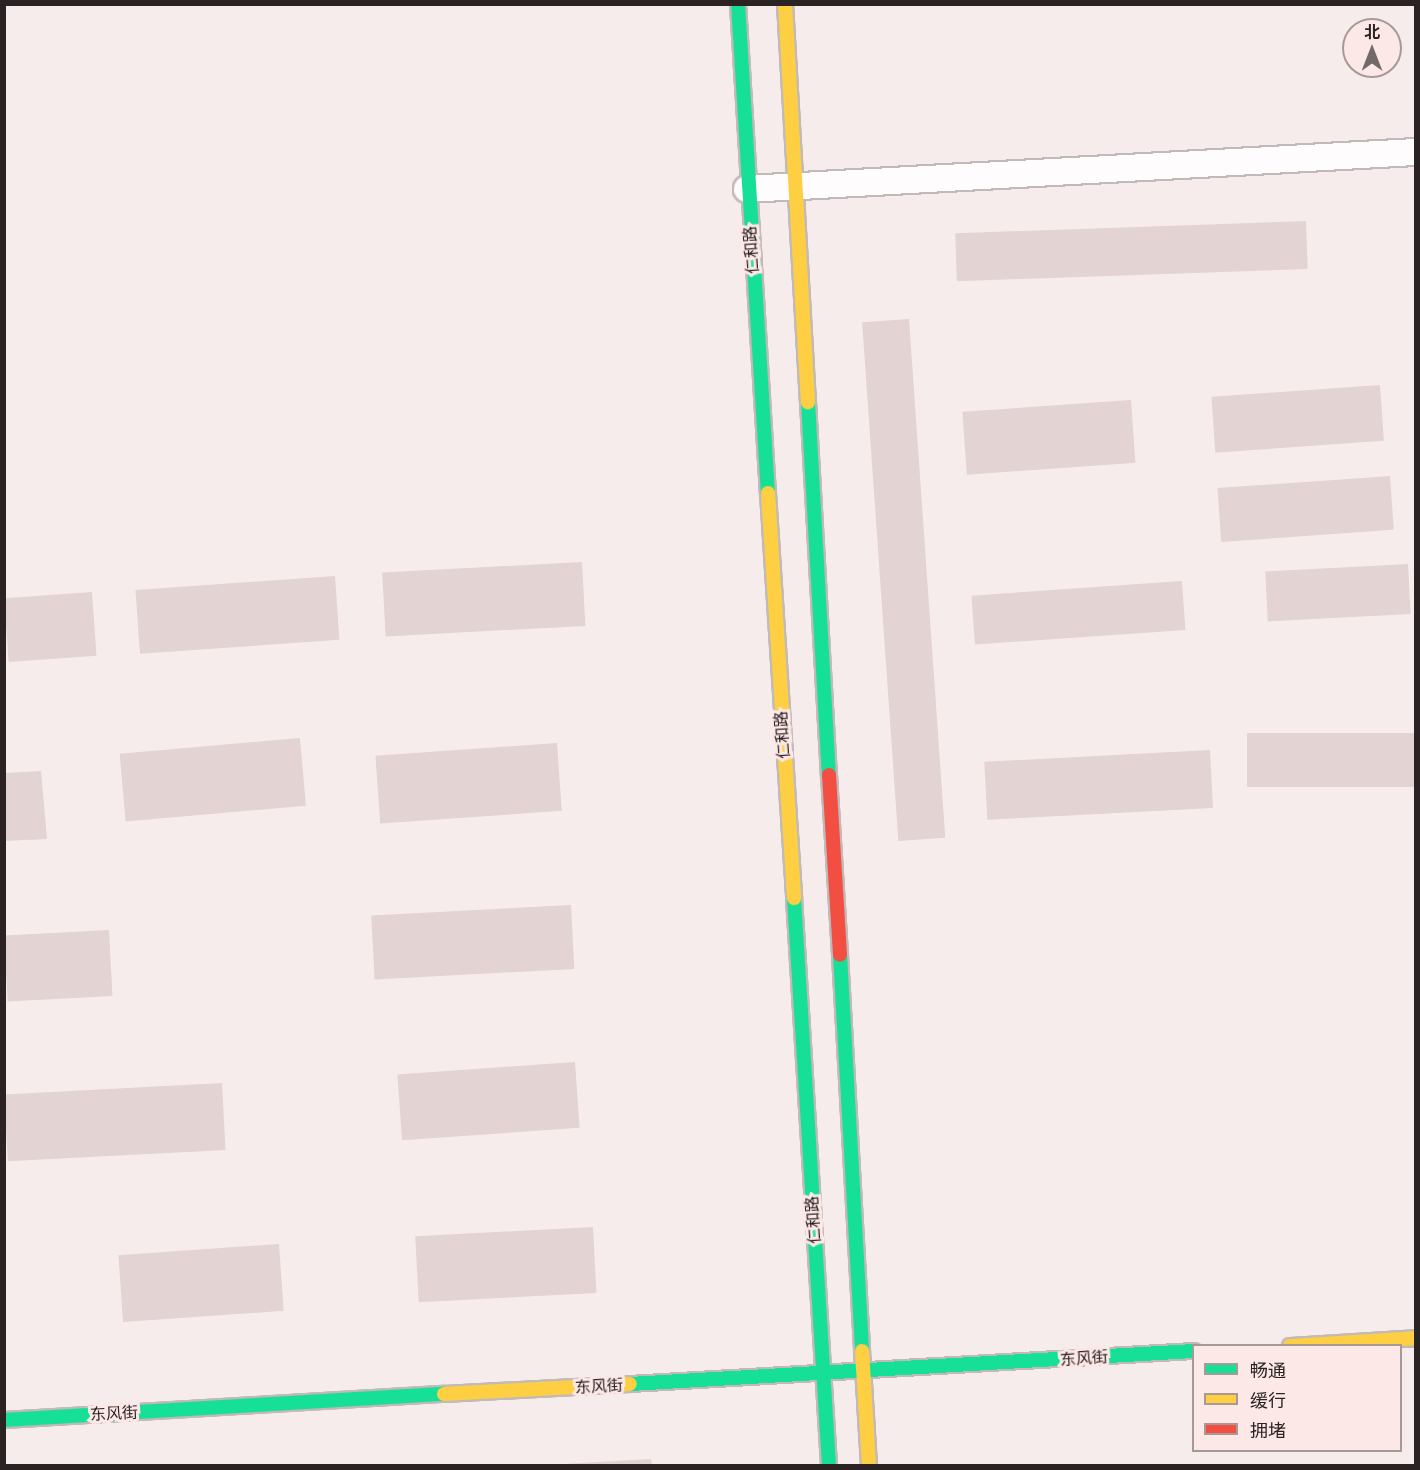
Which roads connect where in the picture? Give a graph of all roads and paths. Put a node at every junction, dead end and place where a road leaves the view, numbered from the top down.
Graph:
1 (738, 4) edge
2 (785, 4) edge
3 (1416, 152) edge
4 (795, 185) junction
5 (747, 189) junction
6 (1416, 1338) edge
7 (1322, 1344) edge
8 (1192, 1352) edge
9 (863, 1372) junction
10 (823, 1374) junction
11 (4, 1419) edge
12 (829, 1466) edge
13 (869, 1466) edge

1 - 5 street, 仁和路
2 - 4 street
3 - 4 street
4 - 5 street
4 - 9 street
5 - 10 street, 仁和路
6 - 7 street
8 - 9 street, 东风街
9 - 10 street, 东风街
9 - 13 street
10 - 11 street, 东风街
10 - 12 street, 仁和路

